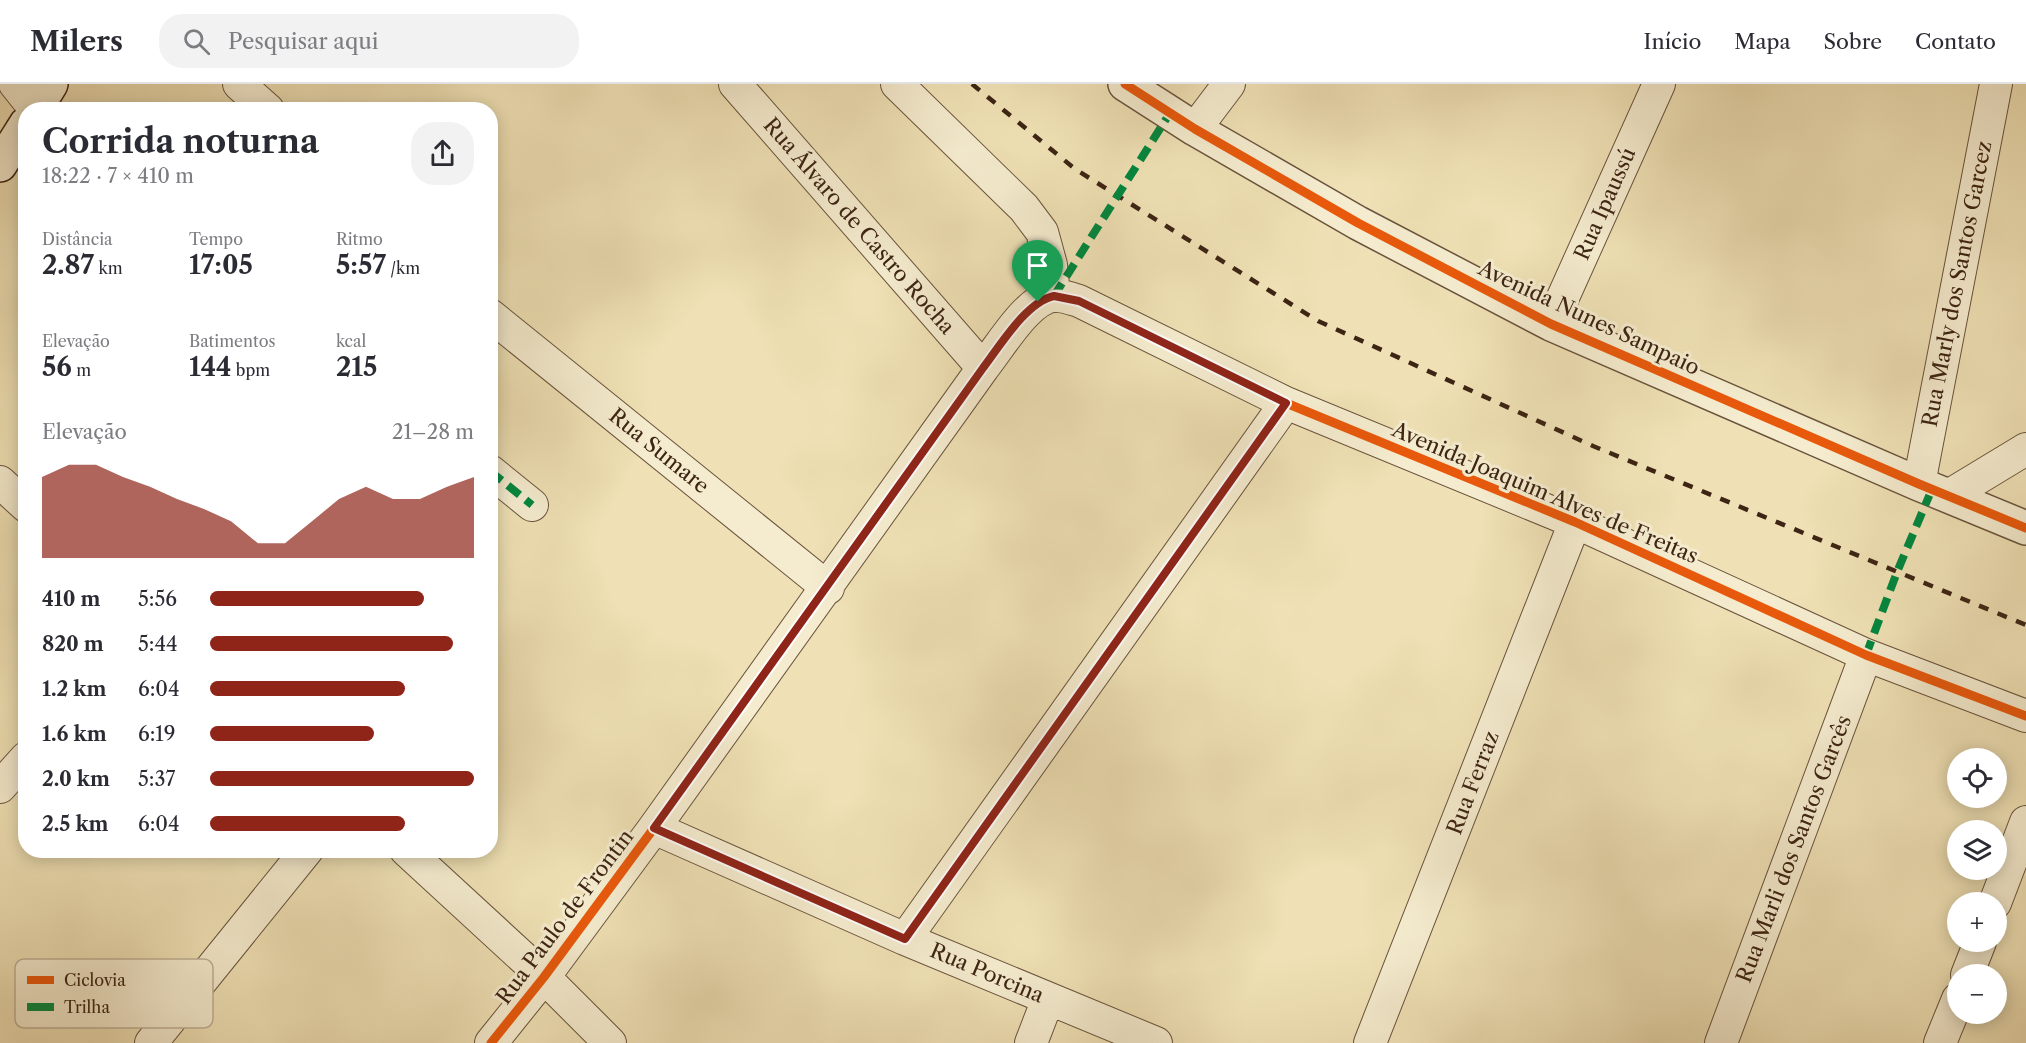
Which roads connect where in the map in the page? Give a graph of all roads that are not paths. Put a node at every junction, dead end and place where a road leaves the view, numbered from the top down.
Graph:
1 (15, 84) edge
2 (51, 84) edge
3 (239, 84) edge
4 (735, 84) edge
5 (897, 84) edge
6 (1125, 84) edge
7 (1229, 84) edge
8 (1659, 84) edge
9 (1996, 84) edge
10 (29, 102) edge
11 (39, 102) edge
12 (259, 102) edge
13 (1196, 129) junction
14 (18, 137) edge
15 (0, 165) edge
16 (1054, 296) junction
17 (498, 321) edge
18 (1551, 324) junction
19 (983, 368) junction
20 (1286, 403) junction
21 (2026, 449) edge
22 (498, 477) edge
23 (0, 482) edge
24 (1918, 484) junction
25 (1950, 495) junction
26 (18, 499) edge
27 (532, 505) dead end
28 (1575, 522) junction
29 (2026, 528) edge
30 (828, 588) junction
31 (1866, 655) junction
32 (2026, 716) edge
33 (18, 767) edge
34 (0, 787) edge
35 (2026, 822) edge
36 (654, 828) junction
37 (301, 858) edge
38 (415, 858) edge
39 (1999, 892) edge
40 (905, 939) junction
41 (213, 966) edge
42 (544, 977) junction
43 (1048, 999) junction
44 (1948, 1024) edge
45 (163, 1028) edge
46 (151, 1043) edge
47 (491, 1043) edge
48 (610, 1043) edge
49 (1031, 1043) edge
50 (1156, 1043) edge
51 (1370, 1043) edge
52 (1721, 1043) edge
53 (1940, 1043) edge

1 - 10 street
2 - 11 street
3 - 12 street
4 - 19 street, Rua Álvaro de Castro Rocha
5 - 16 street
6 - 13 street, Avenida Nunes Sampaio
7 - 13 street
8 - 18 street, Rua Ipaussú
9 - 24 street, Rua Marly dos Santos Garcez
13 - 18 street, Avenida Nunes Sampaio
14 - 15 street
16 - 19 street, Rua Paulo de Frontin
16 - 20 street, Avenida Joaquim Alves de Freitas
17 - 30 street, Rua Sumare
18 - 24 street, Avenida Nunes Sampaio
19 - 30 street, Rua Paulo de Frontin
20 - 28 street, Avenida Joaquim Alves de Freitas
20 - 40 street
21 - 25 street
22 - 27 street
23 - 26 street
24 - 25 street, Avenida Nunes Sampaio
25 - 29 street, Avenida Nunes Sampaio
28 - 31 street, Avenida Joaquim Alves de Freitas
28 - 51 street, Rua Ferraz
30 - 36 street, Rua Paulo de Frontin
31 - 32 street, Avenida Joaquim Alves de Freitas
31 - 52 street, Rua Marli dos Santos Garcês
33 - 34 street
35 - 39 street
36 - 40 street, Rua Porcina
36 - 42 street, Rua Paulo de Frontin
37 - 41 street
38 - 42 street
40 - 43 street, Rua Porcina
42 - 47 street, Rua Paulo de Frontin
42 - 48 street
43 - 49 street
43 - 50 street, Rua Porcina
44 - 53 street
45 - 46 street

